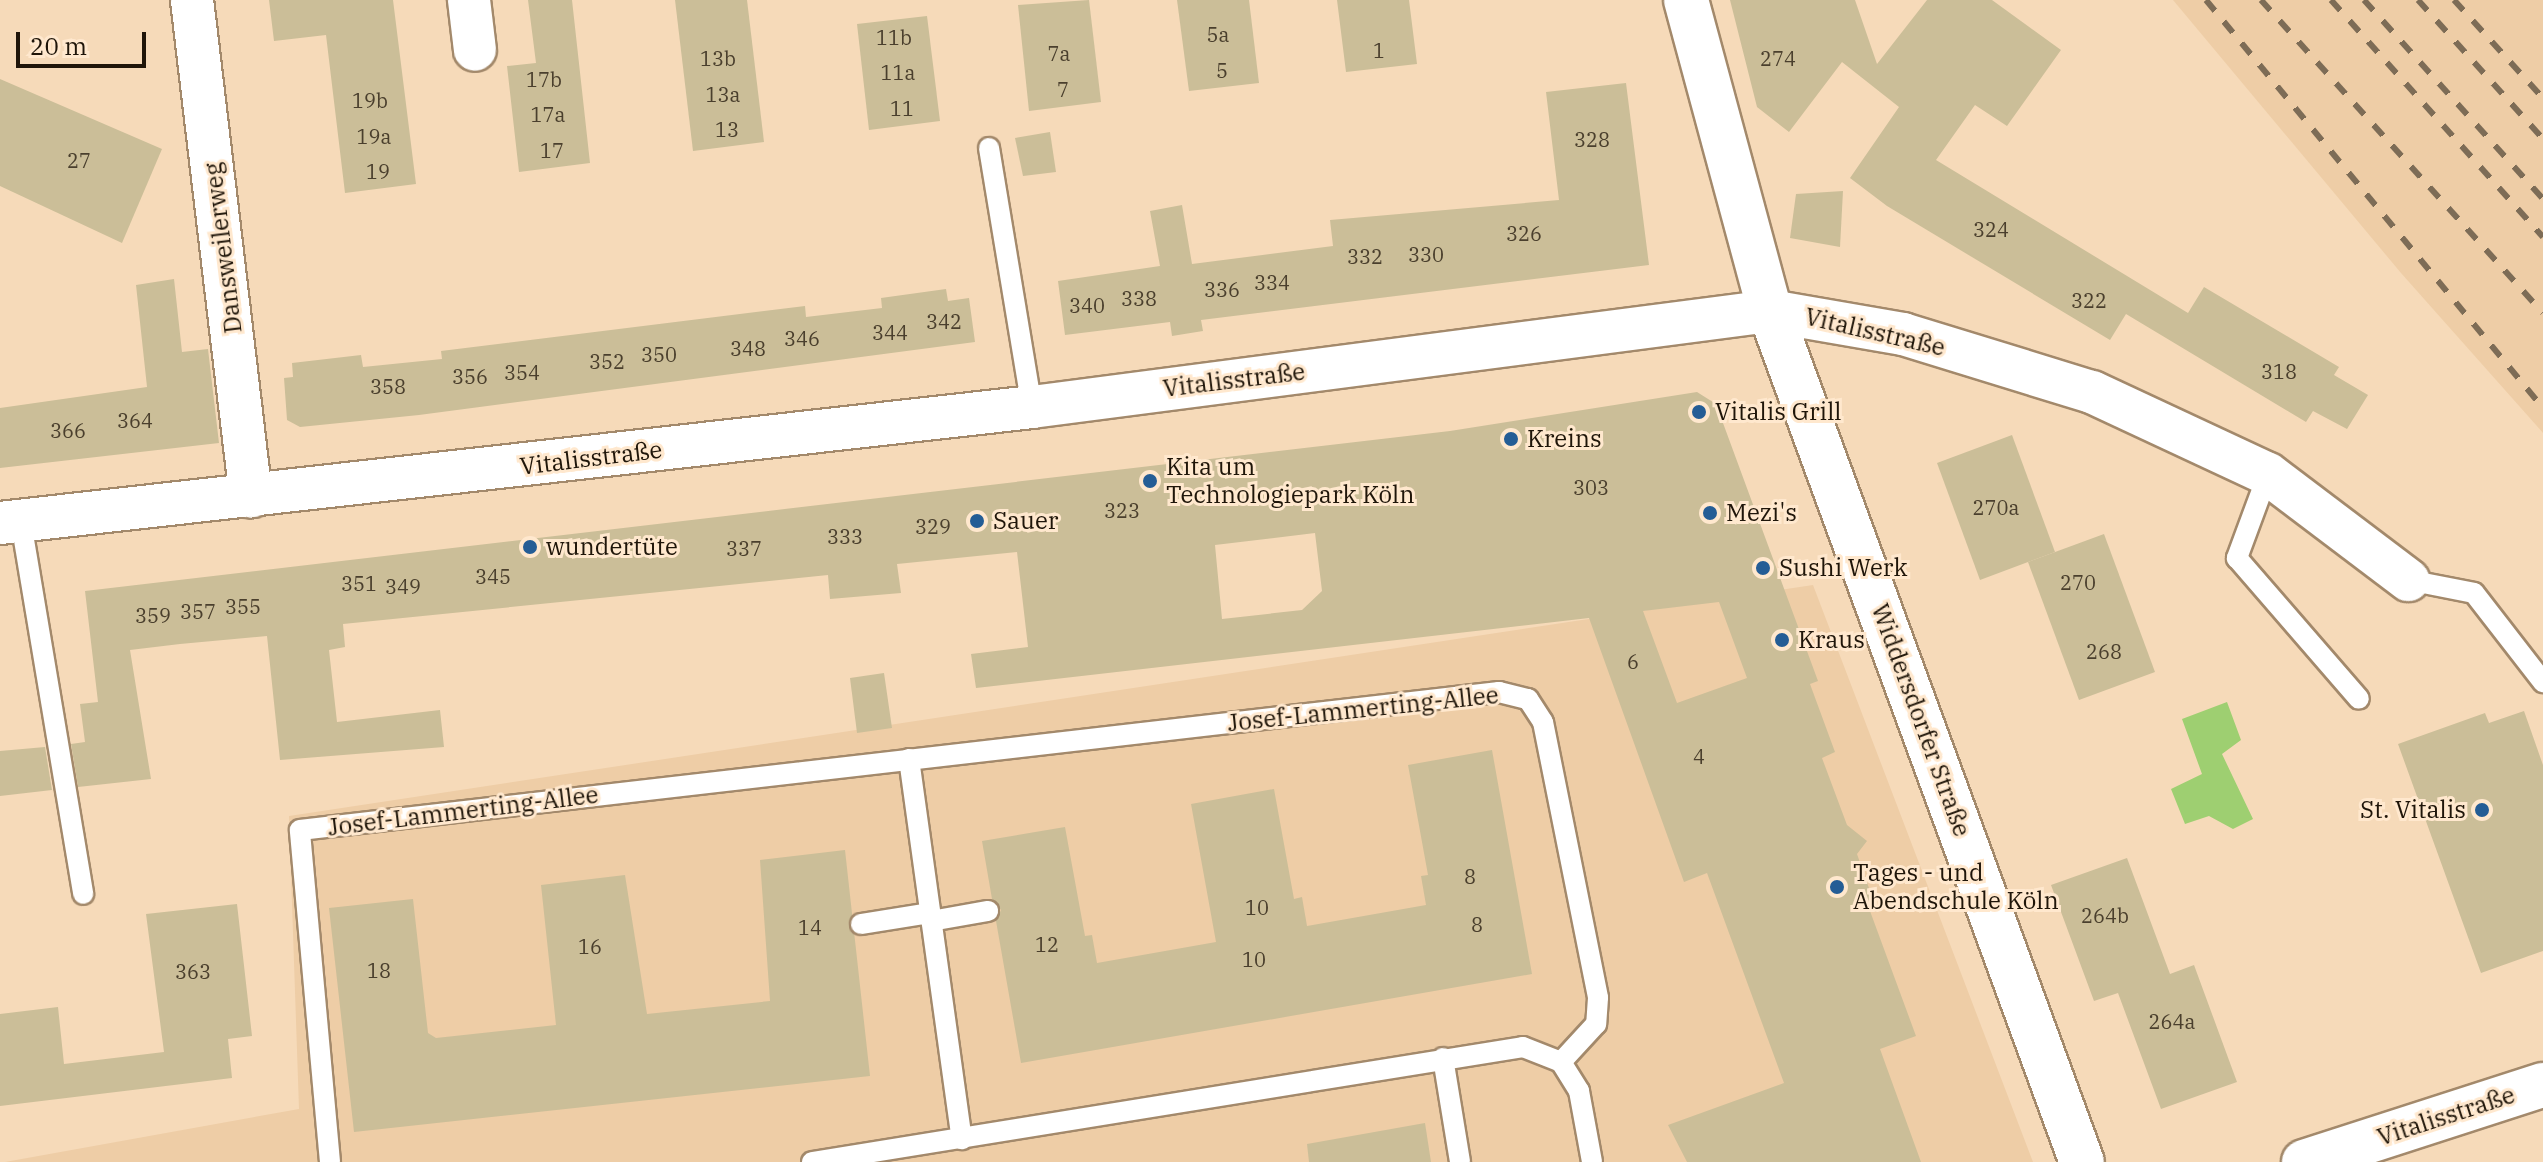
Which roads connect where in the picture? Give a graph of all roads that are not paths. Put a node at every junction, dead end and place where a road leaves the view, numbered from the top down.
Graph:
1 (192, 0) edge
2 (469, 0) edge
3 (1686, 0) edge
4 (475, 50) dead end
5 (989, 148) dead end
6 (1770, 311) junction
7 (1032, 407) junction
8 (2268, 474) junction
9 (251, 497) junction
10 (10, 522) edge
11 (2408, 580) joint
12 (2543, 682) edge
13 (2359, 699) dead end
14 (909, 759) junction
15 (83, 894) dead end
16 (988, 911) dead end
17 (931, 917) junction
18 (861, 924) dead end
19 (1443, 1058) junction
20 (1561, 1062) junction
21 (2543, 1085) edge
22 (962, 1139) junction
23 (330, 1162) edge
24 (812, 1162) edge
25 (1460, 1162) edge
26 (1592, 1162) edge
27 (2082, 1162) edge
28 (2304, 1162) edge

1 - 9 street, Dansweilerweg
2 - 4 street
3 - 6 main road, Widdersdorfer Straße
5 - 7 lane
6 - 7 street, Vitalisstraße
6 - 8 street, Vitalisstraße
6 - 27 main road, Widdersdorfer Straße
7 - 9 street, Vitalisstraße
8 - 11 street, Vitalisstraße
8 - 13 lane
9 - 10 street, Vitalisstraße
10 - 15 lane
11 - 12 lane
14 - 17 lane
14 - 20 lane, Josef-Lammerting-Allee
14 - 23 lane, Josef-Lammerting-Allee
16 - 17 lane
17 - 18 lane
17 - 22 lane
19 - 20 lane
19 - 22 lane
19 - 25 lane
20 - 26 lane
21 - 28 main road, Vitalisstraße
22 - 24 lane

